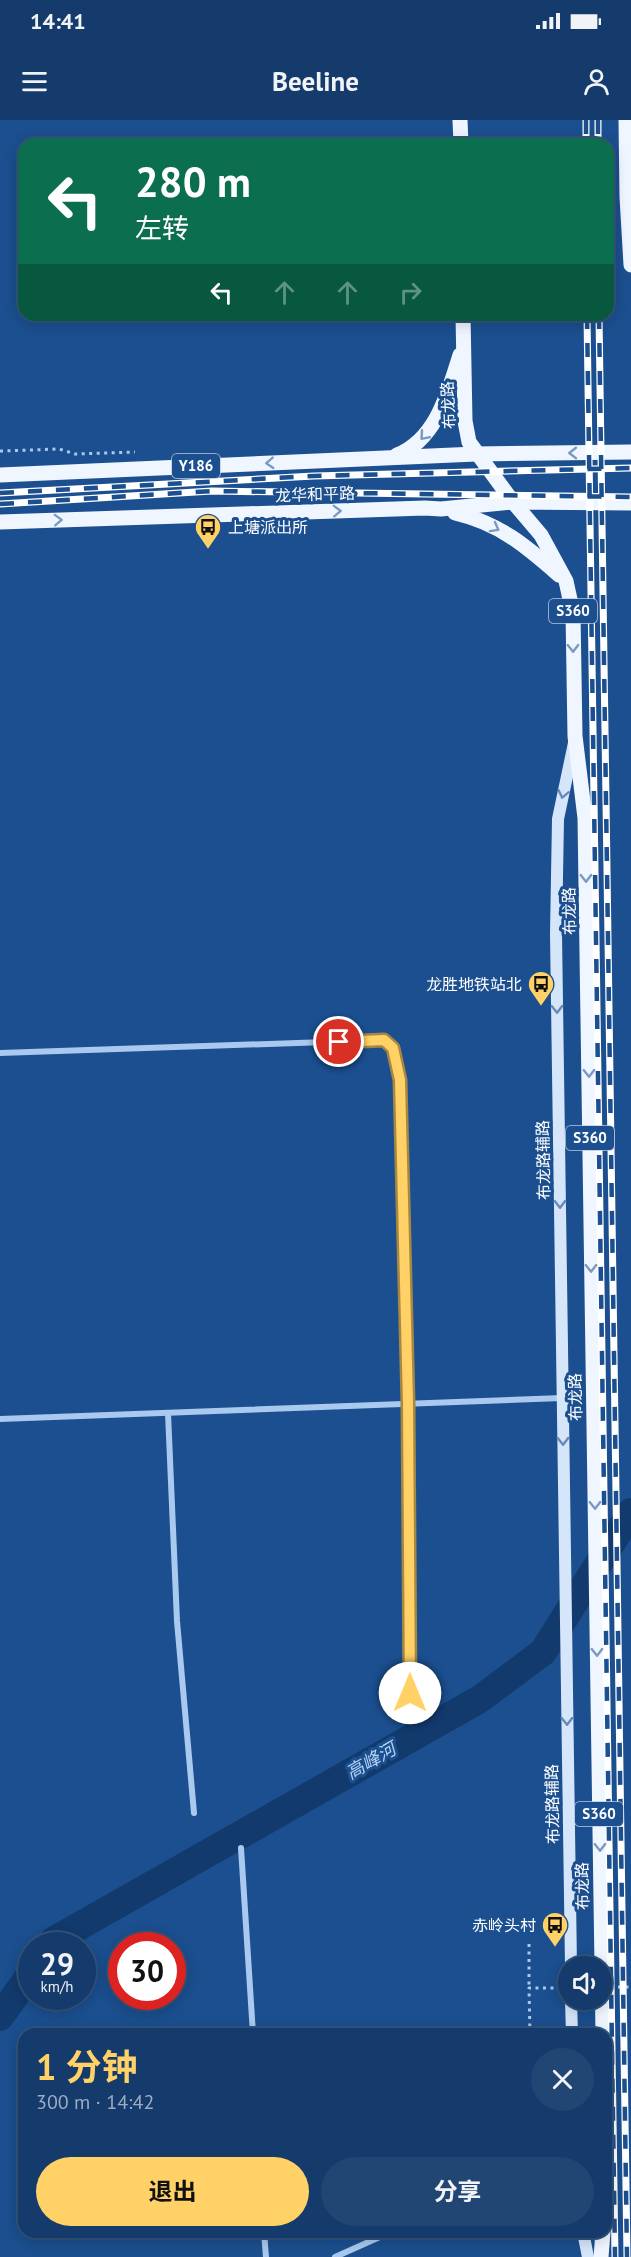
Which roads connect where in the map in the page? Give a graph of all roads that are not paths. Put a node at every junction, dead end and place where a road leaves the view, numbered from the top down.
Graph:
1 (460, 120) edge
2 (626, 120) edge
3 (461, 138) edge
4 (631, 182) edge
5 (627, 197) junction
6 (631, 266) edge
7 (463, 321) edge
8 (464, 345) junction
9 (631, 452) edge
10 (476, 454) junction
11 (392, 458) junction
12 (0, 475) edge
13 (513, 502) junction
14 (631, 503) edge
15 (441, 509) junction
16 (0, 522) edge
17 (566, 581) junction
18 (575, 736) junction
19 (0, 1053) edge
20 (562, 1398) junction
21 (408, 1404) junction
22 (168, 1413) junction
23 (0, 1419) edge
24 (410, 1693) dead end
25 (194, 1813) dead end
26 (241, 1848) dead end
27 (571, 1956) edge
28 (572, 2010) edge
29 (253, 2028) edge
30 (572, 2028) edge
31 (603, 2028) edge
32 (264, 2238) edge
33 (378, 2238) edge
34 (584, 2238) edge
35 (603, 2238) edge
36 (266, 2257) edge
37 (335, 2257) edge
38 (588, 2257) edge
39 (601, 2257) edge

1 - 3 main road
2 - 5 main road
4 - 5 main road
5 - 6 main road
7 - 8 main road, 布龙路 / S360
8 - 10 main road, 布龙路 / S360
8 -> 11 main road
9 -> 10 main road, 龙华和平路 / Y186
10 - 11 main road, 龙华和平路 / Y186
10 - 13 main road, 布龙路 / S360
11 -> 12 main road, 龙华和平路 / Y186
13 - 14 main road, 龙华和平路
13 - 15 main road, 龙华和平路
13 - 17 main road, 布龙路 / S360
16 -> 15 main road, 龙华和平路
15 -> 17 main road
17 -> 18 main road, 布龙路 / S360
18 -> 20 main road, 布龙路辅路
18 -> 31 main road, 布龙路 / S360
19 - 21 street
20 - 21 street
20 -> 27 main road, 布龙路辅路
21 - 22 street
21 - 24 street
22 - 23 street
22 - 25 street
26 - 29 street
28 - 30 main road
32 - 36 street
33 - 37 street
34 - 38 main road
35 - 39 main road

